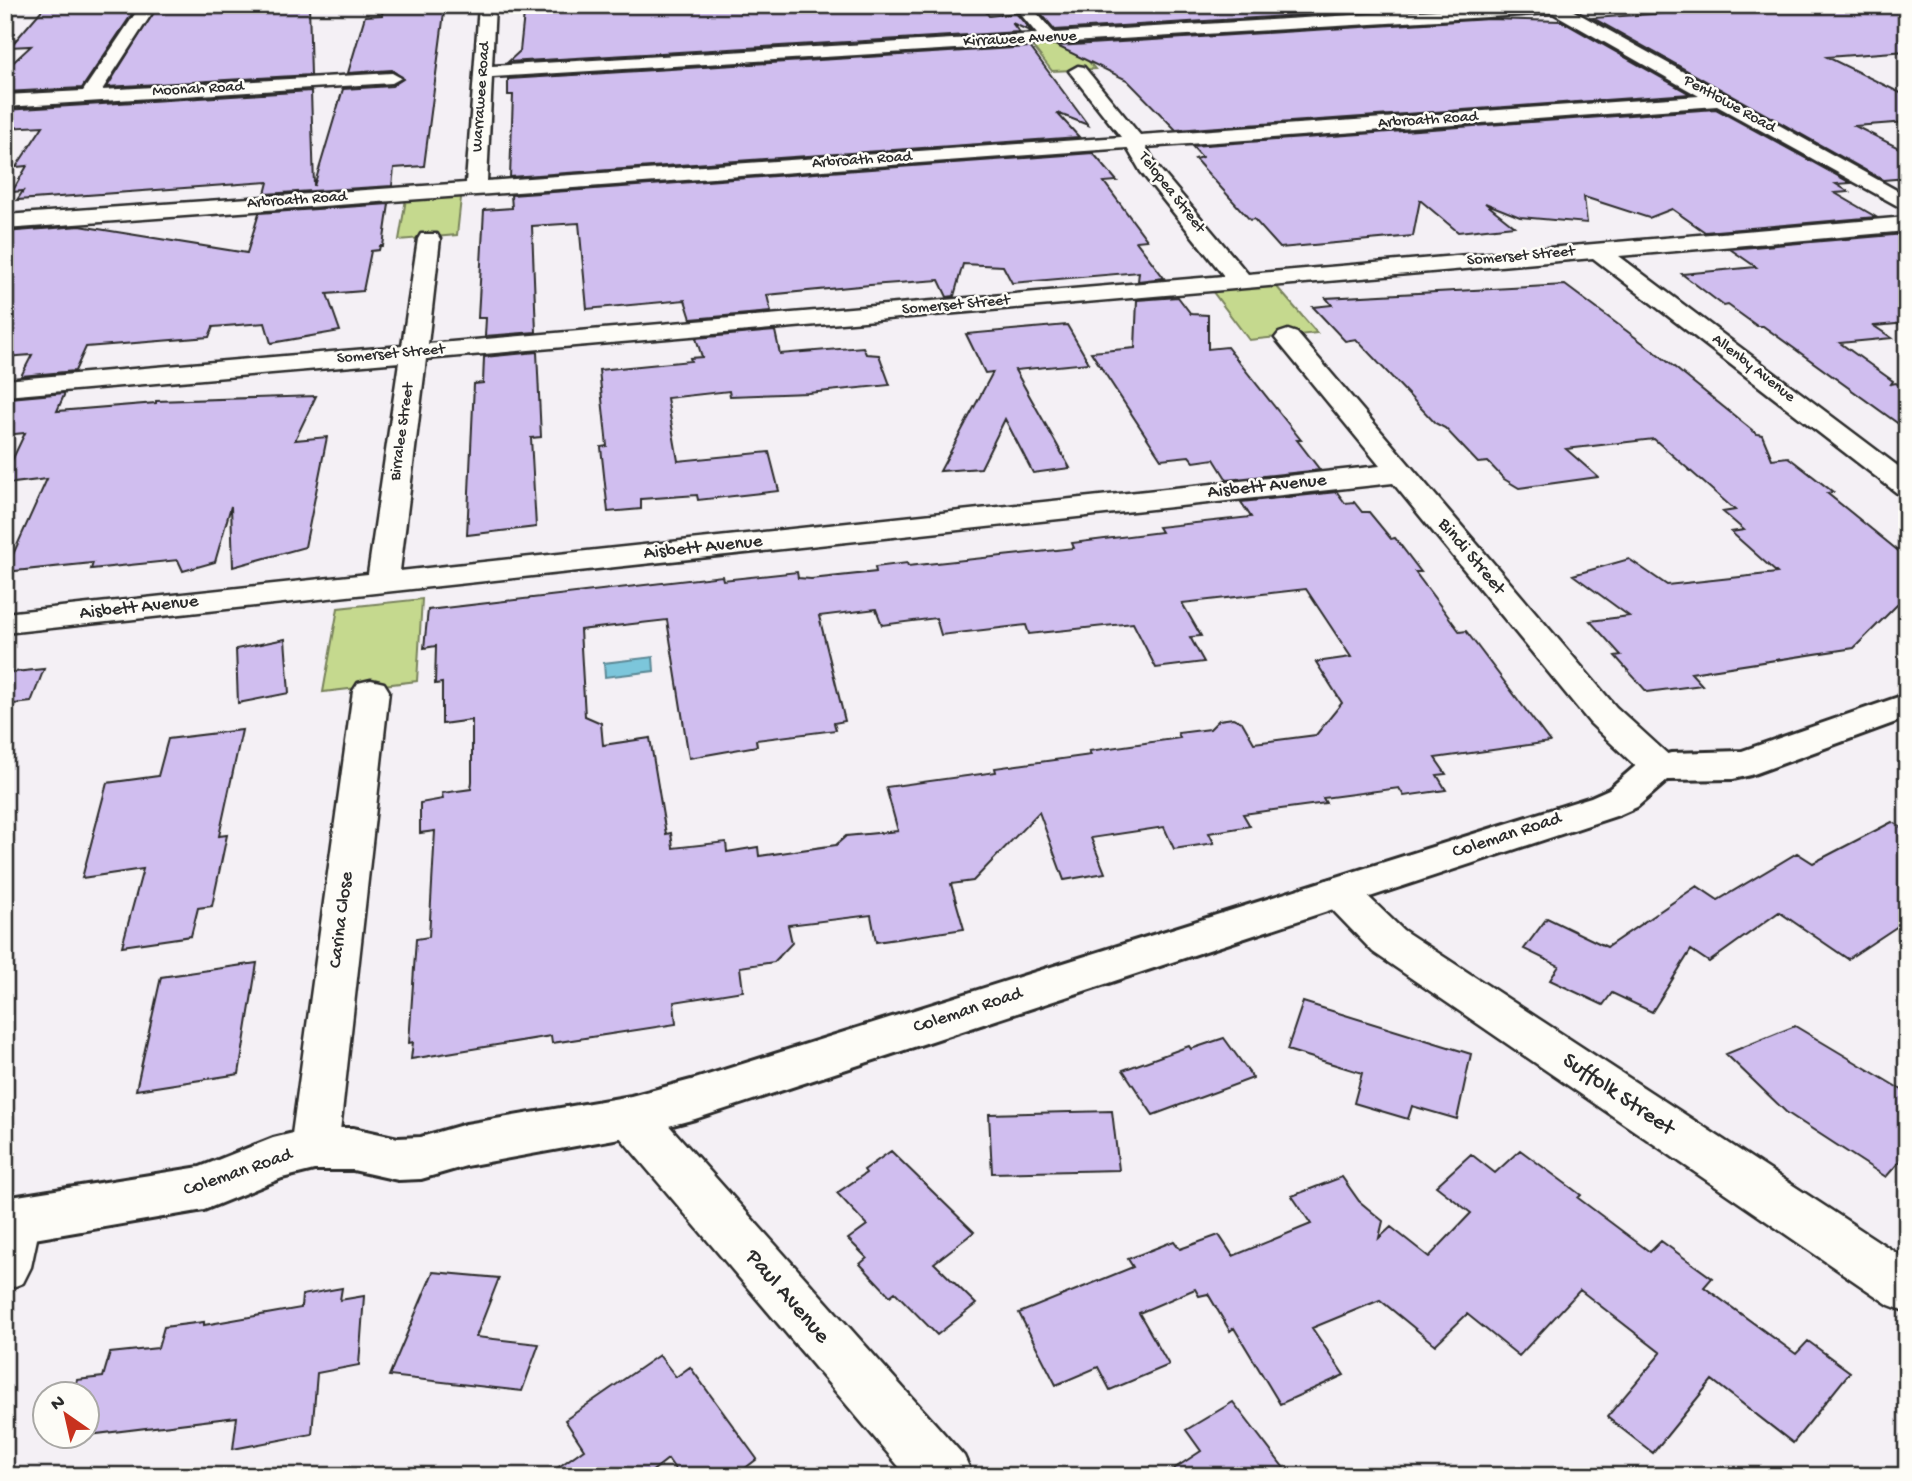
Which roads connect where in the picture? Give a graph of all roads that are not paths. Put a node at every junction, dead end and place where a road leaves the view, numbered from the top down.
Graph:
1 (487, 5) edge
2 (1021, 5) edge
3 (1553, 6) edge
4 (148, 7) dead end
5 (1049, 38) junction
6 (1078, 71) dead end
7 (484, 72) junction
8 (392, 78) dead end
9 (89, 96) junction
10 (1720, 100) junction
11 (5, 102) edge
12 (1133, 142) junction
13 (476, 188) junction
14 (1907, 205) edge
15 (5, 222) edge
16 (1907, 224) edge
17 (429, 239) dead end
18 (1598, 251) junction
19 (1241, 281) junction
20 (1288, 338) dead end
21 (413, 353) junction
22 (5, 388) edge
23 (1400, 472) junction
24 (1907, 487) edge
25 (383, 582) junction
26 (5, 622) edge
27 (371, 691) dead end
28 (1907, 705) edge
29 (1661, 769) junction
30 (1338, 891) junction
31 (631, 1116) junction
32 (314, 1149) junction
33 (9, 1236) edge
34 (1907, 1289) edge
35 (944, 1476) edge

1 - 7 street, Warrawee Road
2 - 5 street
3 - 5 street, Kirrawee Avenue
3 - 10 street, Pentlowe Road
4 - 9 street
5 - 7 street, Kirrawee Avenue
6 - 12 street, Telopea Street
7 - 13 street, Warrawee Road
8 - 9 street, Moonah Road
9 - 11 street, Moonah Road
10 - 12 street, Arbroath Road
10 - 14 street, Pentlowe Road
12 - 13 street, Arbroath Road
12 - 19 street, Telopea Street
13 - 15 street, Arbroath Road
16 - 18 street, Somerset Street
17 - 21 street, Birralee Street
18 - 19 street, Somerset Street
18 - 24 street, Allenby Avenue
19 - 21 street, Somerset Street
20 - 23 street, Bindi Street
21 - 22 street, Somerset Street
21 - 25 street, Birralee Street
23 - 25 street, Aisbett Avenue
23 - 29 street, Bindi Street
25 - 26 street, Aisbett Avenue
27 - 32 street, Carina Close
28 - 29 street
29 - 30 street, Coleman Road
30 - 31 street, Coleman Road
30 - 34 street, Suffolk Street
31 - 32 street, Coleman Road
31 - 35 street, Paul Avenue
32 - 33 street, Coleman Road

